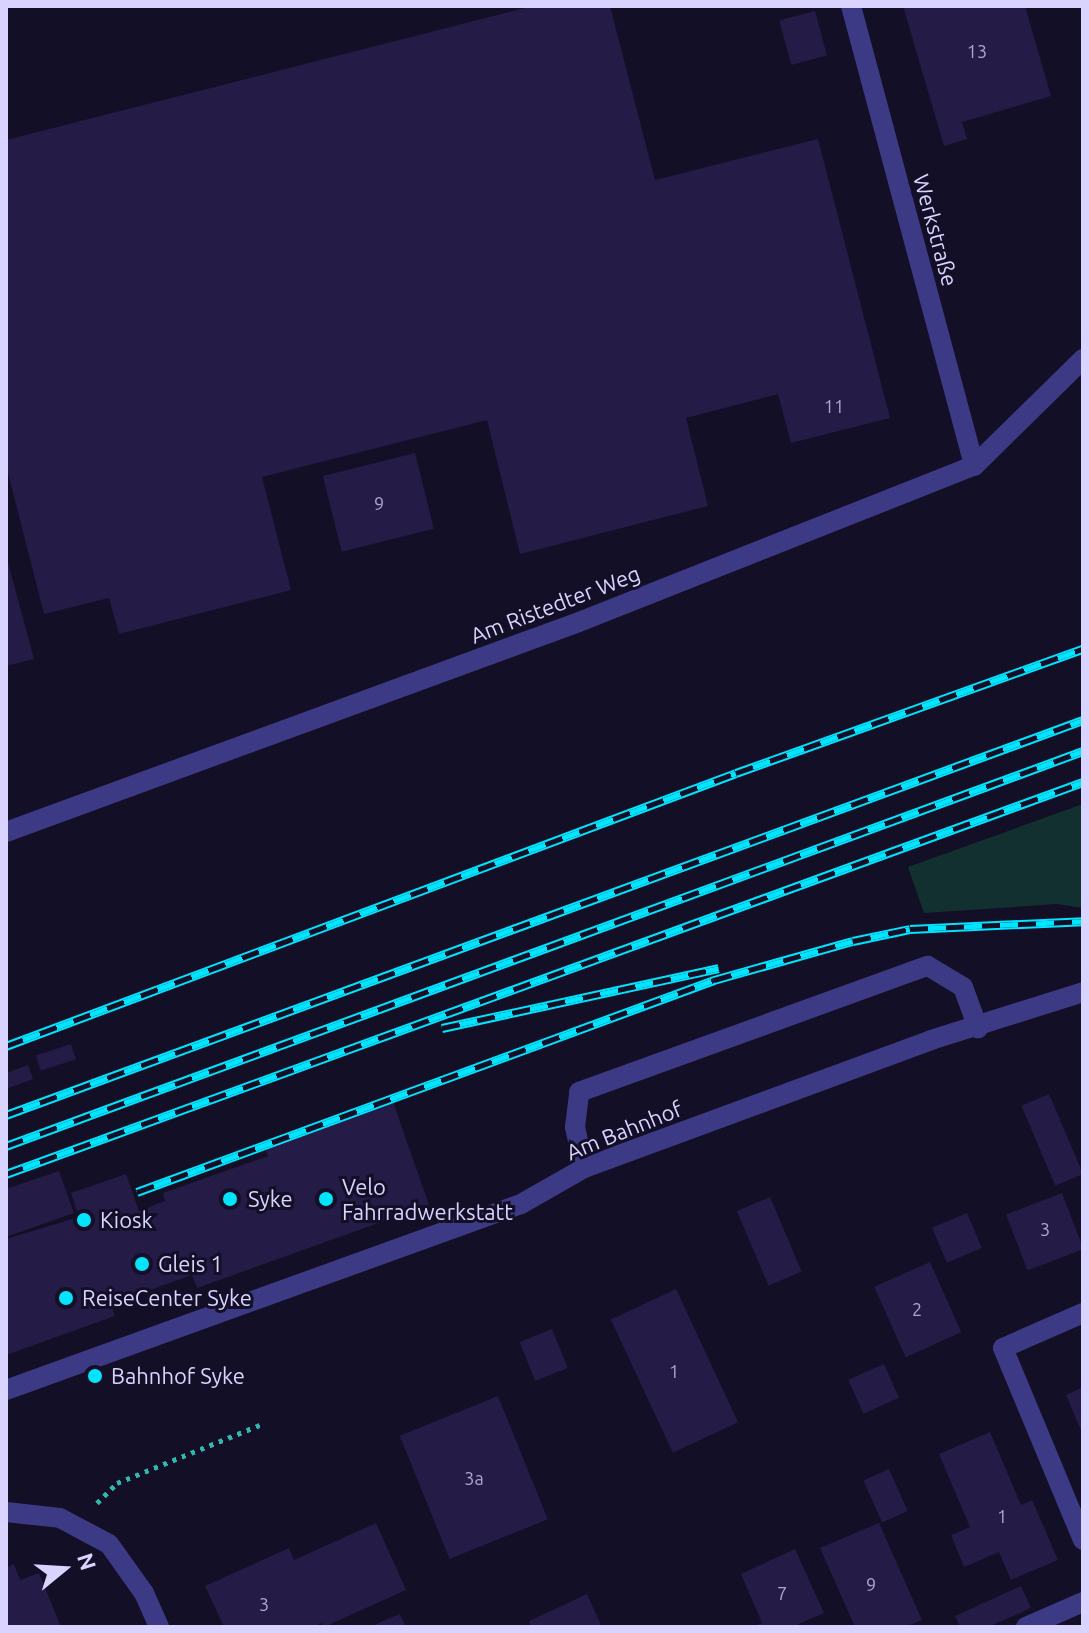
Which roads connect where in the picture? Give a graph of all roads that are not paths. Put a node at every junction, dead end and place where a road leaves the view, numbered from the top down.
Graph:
1 (851, 6) edge
2 (1083, 359) edge
3 (974, 466) junction
4 (6, 832) edge
5 (1083, 992) edge
6 (978, 1028) junction
7 (584, 1168) junction
8 (1083, 1313) edge
9 (6, 1390) edge
10 (6, 1512) edge
11 (1083, 1540) edge
12 (1083, 1602) edge
13 (159, 1627) edge
14 (1026, 1627) edge

1 - 3 street, Werkstraße
2 - 3 street, Am Ristedter Weg
3 - 4 street, Am Ristedter Weg
5 - 6 street, Am Bahnhof
6 - 7 street, Am Bahnhof
6 - 7 street
7 - 9 street, Am Bahnhof
8 - 11 street
10 - 13 street
12 - 14 street

